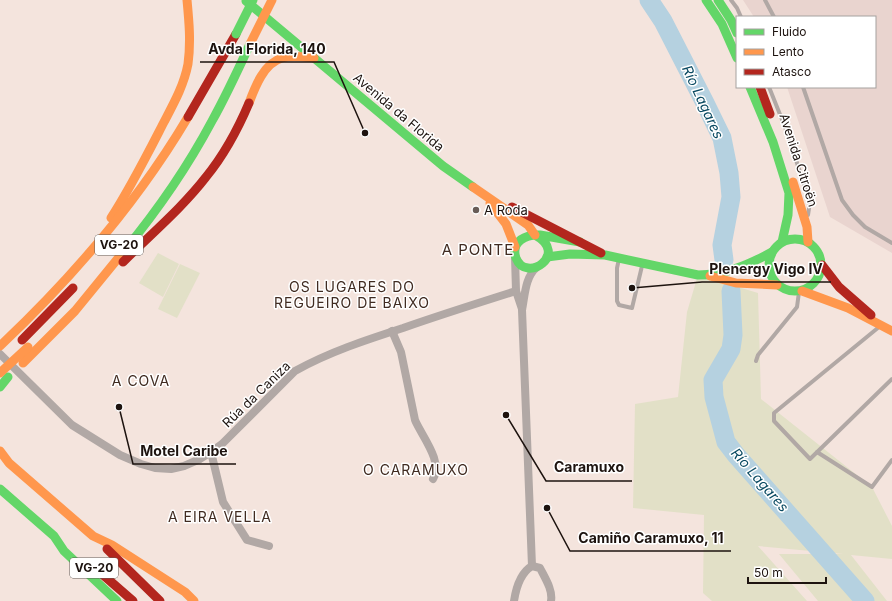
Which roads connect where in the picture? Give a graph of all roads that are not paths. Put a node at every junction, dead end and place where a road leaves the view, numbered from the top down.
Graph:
1 (187, 0) edge
2 (245, 0) edge
3 (253, 0) edge
4 (272, 0) edge
5 (706, 0) edge
6 (718, 0) edge
7 (731, 0) edge
8 (765, 0) edge
9 (740, 16) edge
10 (773, 16) edge
11 (736, 31) edge
12 (236, 34) junction
13 (250, 44) junction
14 (736, 56) edge
15 (314, 58) junction
16 (750, 88) edge
17 (760, 88) edge
18 (769, 88) edge
19 (803, 88) edge
20 (193, 130) junction
21 (149, 193) dead end
22 (483, 195) junction
23 (807, 227) junction
24 (535, 235) junction
25 (580, 242) junction
26 (782, 242) junction
27 (808, 242) junction
28 (892, 243) edge
29 (515, 251) junction
30 (772, 252) junction
31 (605, 255) junction
32 (547, 257) junction
33 (619, 258) junction
34 (642, 264) junction
35 (822, 265) junction
36 (537, 267) junction
37 (706, 275) junction
38 (68, 279) junction
39 (81, 279) dead end
40 (777, 285) junction
41 (516, 291) junction
42 (800, 291) junction
43 (522, 310) junction
44 (75, 311) junction
45 (882, 325) junction
46 (392, 331) junction
47 (892, 331) edge
48 (3, 344) edge
49 (0, 354) edge
50 (756, 361) dead end
51 (0, 362) edge
52 (4, 375) edge
53 (892, 379) edge
54 (0, 387) edge
55 (0, 451) edge
56 (211, 452) junction
57 (817, 452) junction
58 (892, 460) edge
59 (433, 479) dead end
60 (0, 489) edge
61 (54, 536) junction
62 (93, 536) junction
63 (269, 546) dead end
64 (532, 566) junction
65 (117, 601) edge
66 (133, 601) edge
67 (160, 601) edge
68 (194, 601) edge
69 (514, 601) edge
70 (552, 601) edge

1 - 38 main road
2 - 15 main road, Avenida da Florida
3 - 12 main road, VG-20, bridge
4 - 13 main road, VG-20, bridge
5 - 14 main road
6 - 11 main road
7 - 9 lane
8 - 10 lane
12 - 20 main road, VG-20
12 - 38 main road
13 - 20 main road, VG-20
13 - 44 main road
15 - 22 main road, Avenida da Florida
15 - 44 main road
16 - 26 main road
17 - 23 main road, Avenida Citroën
18 - 23 lane
19 - 28 lane
20 - 21 main road, VG-20
20 - 52 main road, VG-20, bridge
22 - 24 main road, Avenida da Florida
22 - 25 main road, Avenida da Florida
22 - 29 main road, Avenida da Florida
23 - 27 main road, Avenida Citroën
24 - 25 main road, Avenida da Florida
24 - 29 main road
24 - 32 main road
25 - 31 main road, Avenida da Florida
26 - 27 main road
26 - 30 main road
27 - 35 main road
29 - 36 main road
29 - 41 street
30 - 37 main road, Avenida da Florida
30 - 40 main road
31 - 32 main road, Avenida da Florida
31 - 33 main road, Avenida da Florida
32 - 36 main road
33 - 34 main road, Avenida da Florida
33 - 34 lane
34 - 37 main road, Avenida da Florida
35 - 42 main road
35 - 45 main road
36 - 43 street
37 - 40 main road, Avenida da Florida
38 - 48 main road
39 - 51 main road
40 - 42 main road
41 - 43 street
41 - 46 street, Rúa da Caniza
42 - 45 main road
42 - 50 lane
43 - 64 street
44 - 52 main road
45 - 47 main road
45 - 57 lane
46 - 56 street, Rúa da Caniza
46 - 59 street
49 - 56 street, Rúa da Caniza
52 - 54 main road
53 - 57 lane
55 - 62 main road
56 - 63 street
57 - 58 lane
60 - 61 main road
61 - 65 main road
61 - 66 main road, VG-20
62 - 67 main road, VG-20
62 - 68 main road
64 - 69 street
64 - 70 street

